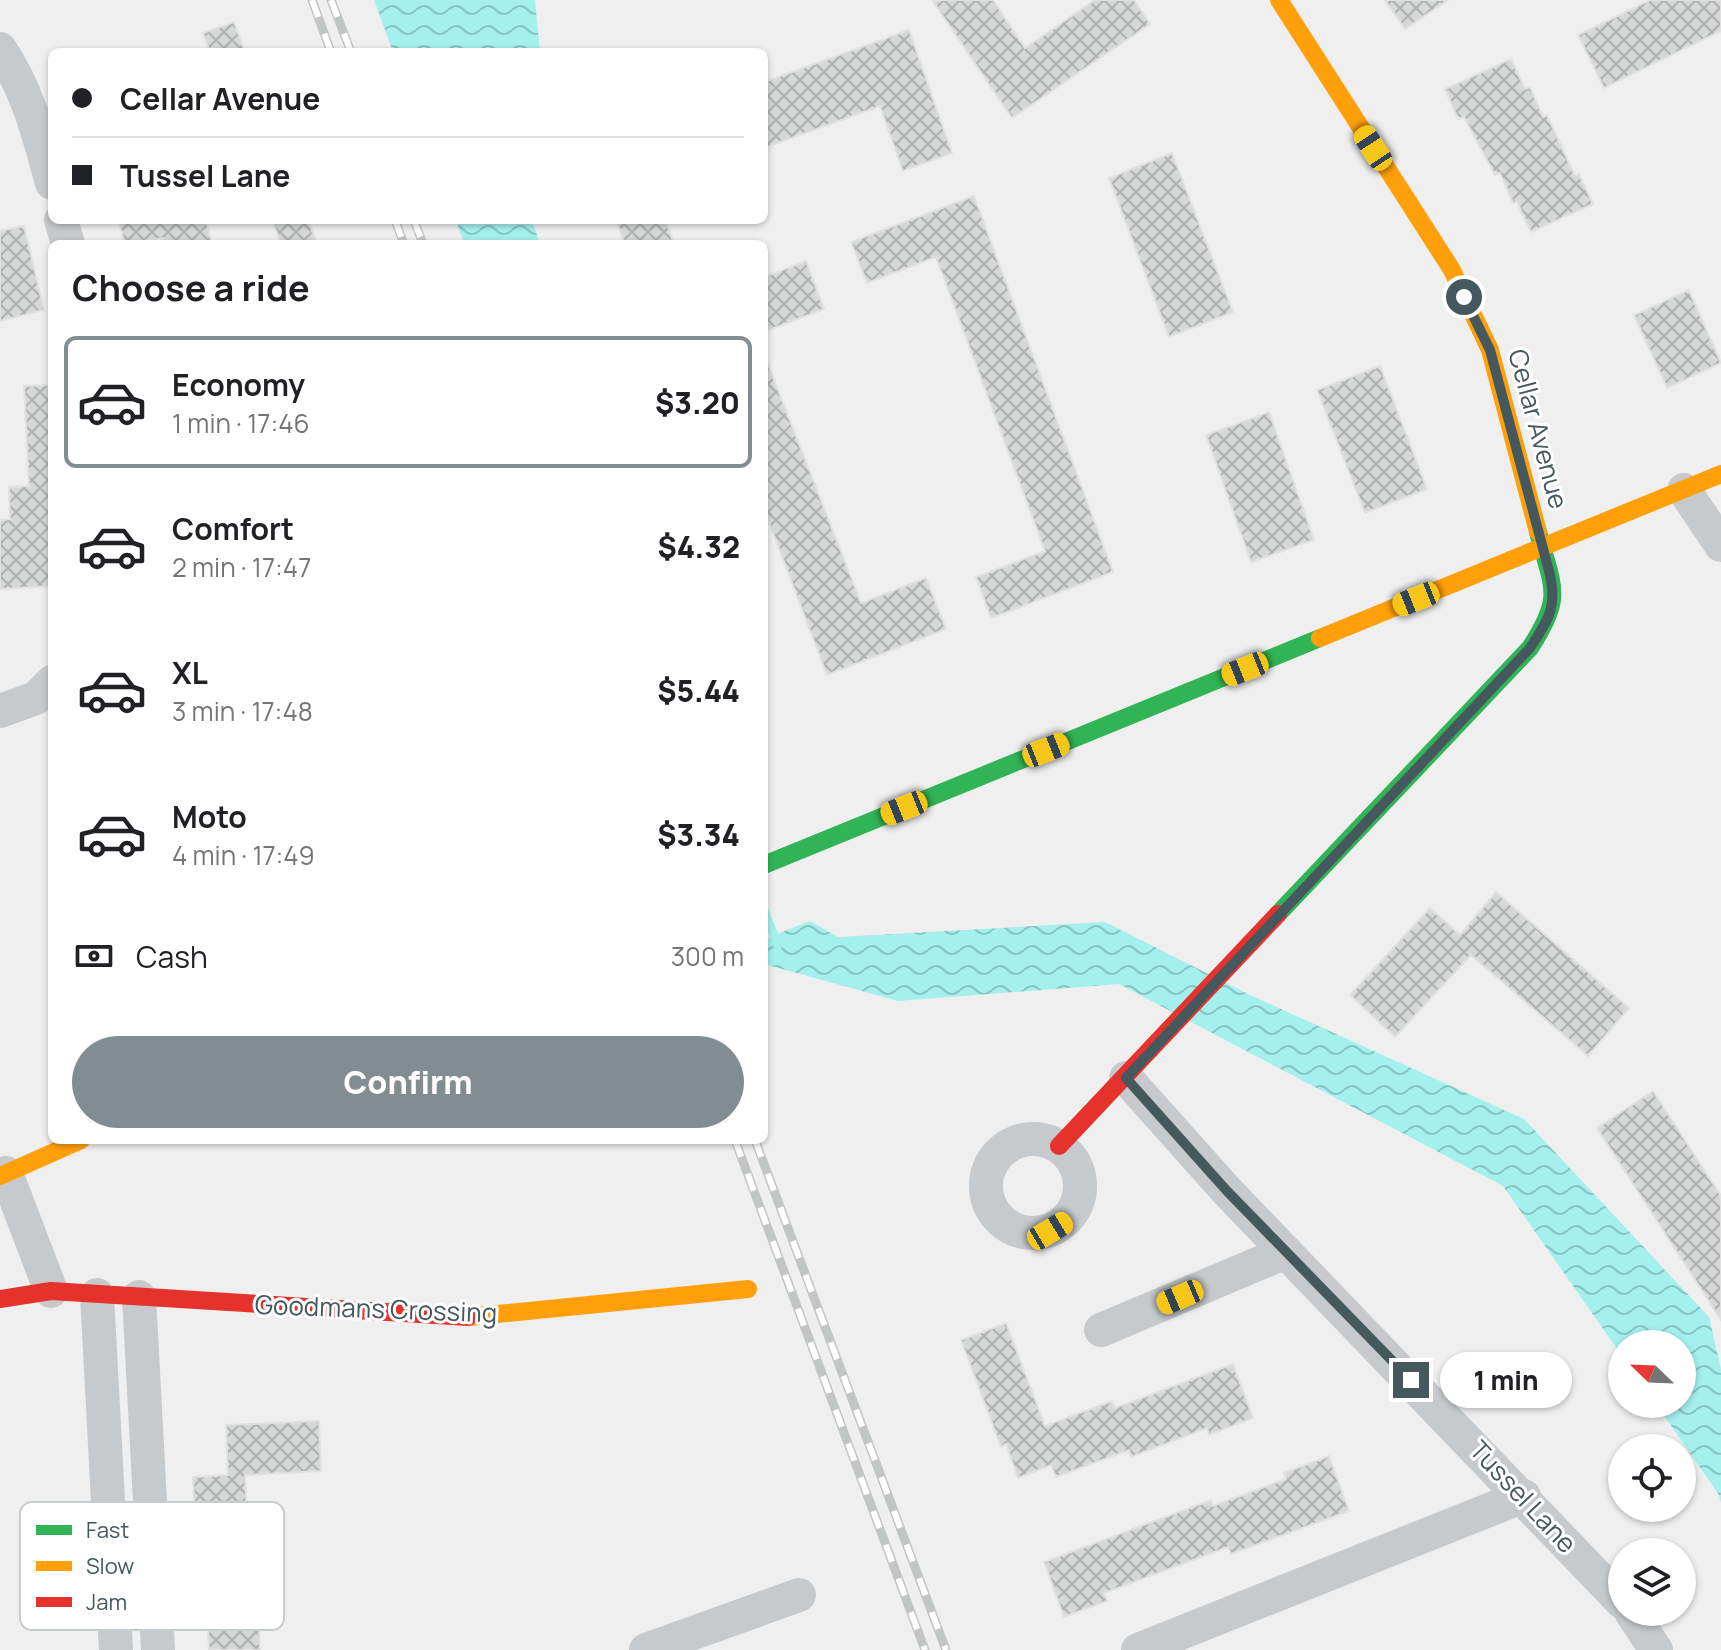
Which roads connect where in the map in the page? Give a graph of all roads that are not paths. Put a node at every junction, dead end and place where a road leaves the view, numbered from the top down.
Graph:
1 (1279, 0) edge
2 (0, 49) edge
3 (48, 167) edge
4 (1721, 474) edge
5 (1684, 490) junction
6 (1721, 545) edge
7 (1543, 546) junction
8 (48, 686) edge
9 (0, 711) edge
10 (768, 863) edge
11 (1126, 1078) junction
12 (72, 1144) edge
13 (1059, 1146) dead end
14 (3, 1175) edge
15 (1286, 1252) junction
16 (748, 1289) dead end
17 (51, 1291) junction
18 (97, 1295) junction
19 (139, 1297) junction
20 (0, 1299) edge
21 (1101, 1330) dead end
22 (1524, 1496) junction
23 (108, 1502) edge
24 (150, 1502) edge
25 (1608, 1587) edge
26 (799, 1595) dead end
27 (1640, 1626) edge
28 (115, 1630) edge
29 (157, 1630) edge
30 (116, 1650) edge
31 (158, 1650) edge
32 (646, 1650) edge
33 (1138, 1650) edge
34 (1656, 1650) edge

1 - 7 street, Cellar Avenue
2 - 3 street
4 - 5 street
5 - 6 street
5 - 7 street
7 - 10 street
7 - 11 street
8 - 9 street
11 - 13 street
11 - 15 street, Tussel Lane
12 - 14 street
14 - 17 street
15 - 21 street
15 - 22 street, Tussel Lane
16 - 19 street, Goodmans Crossing
17 - 18 street, Goodmans Crossing
17 - 20 street, Goodmans Crossing
18 - 19 street, Goodmans Crossing
18 - 23 street
19 - 24 street
22 - 25 street, Tussel Lane
22 - 33 street
26 - 32 street
27 - 34 street
28 - 30 street
29 - 31 street

